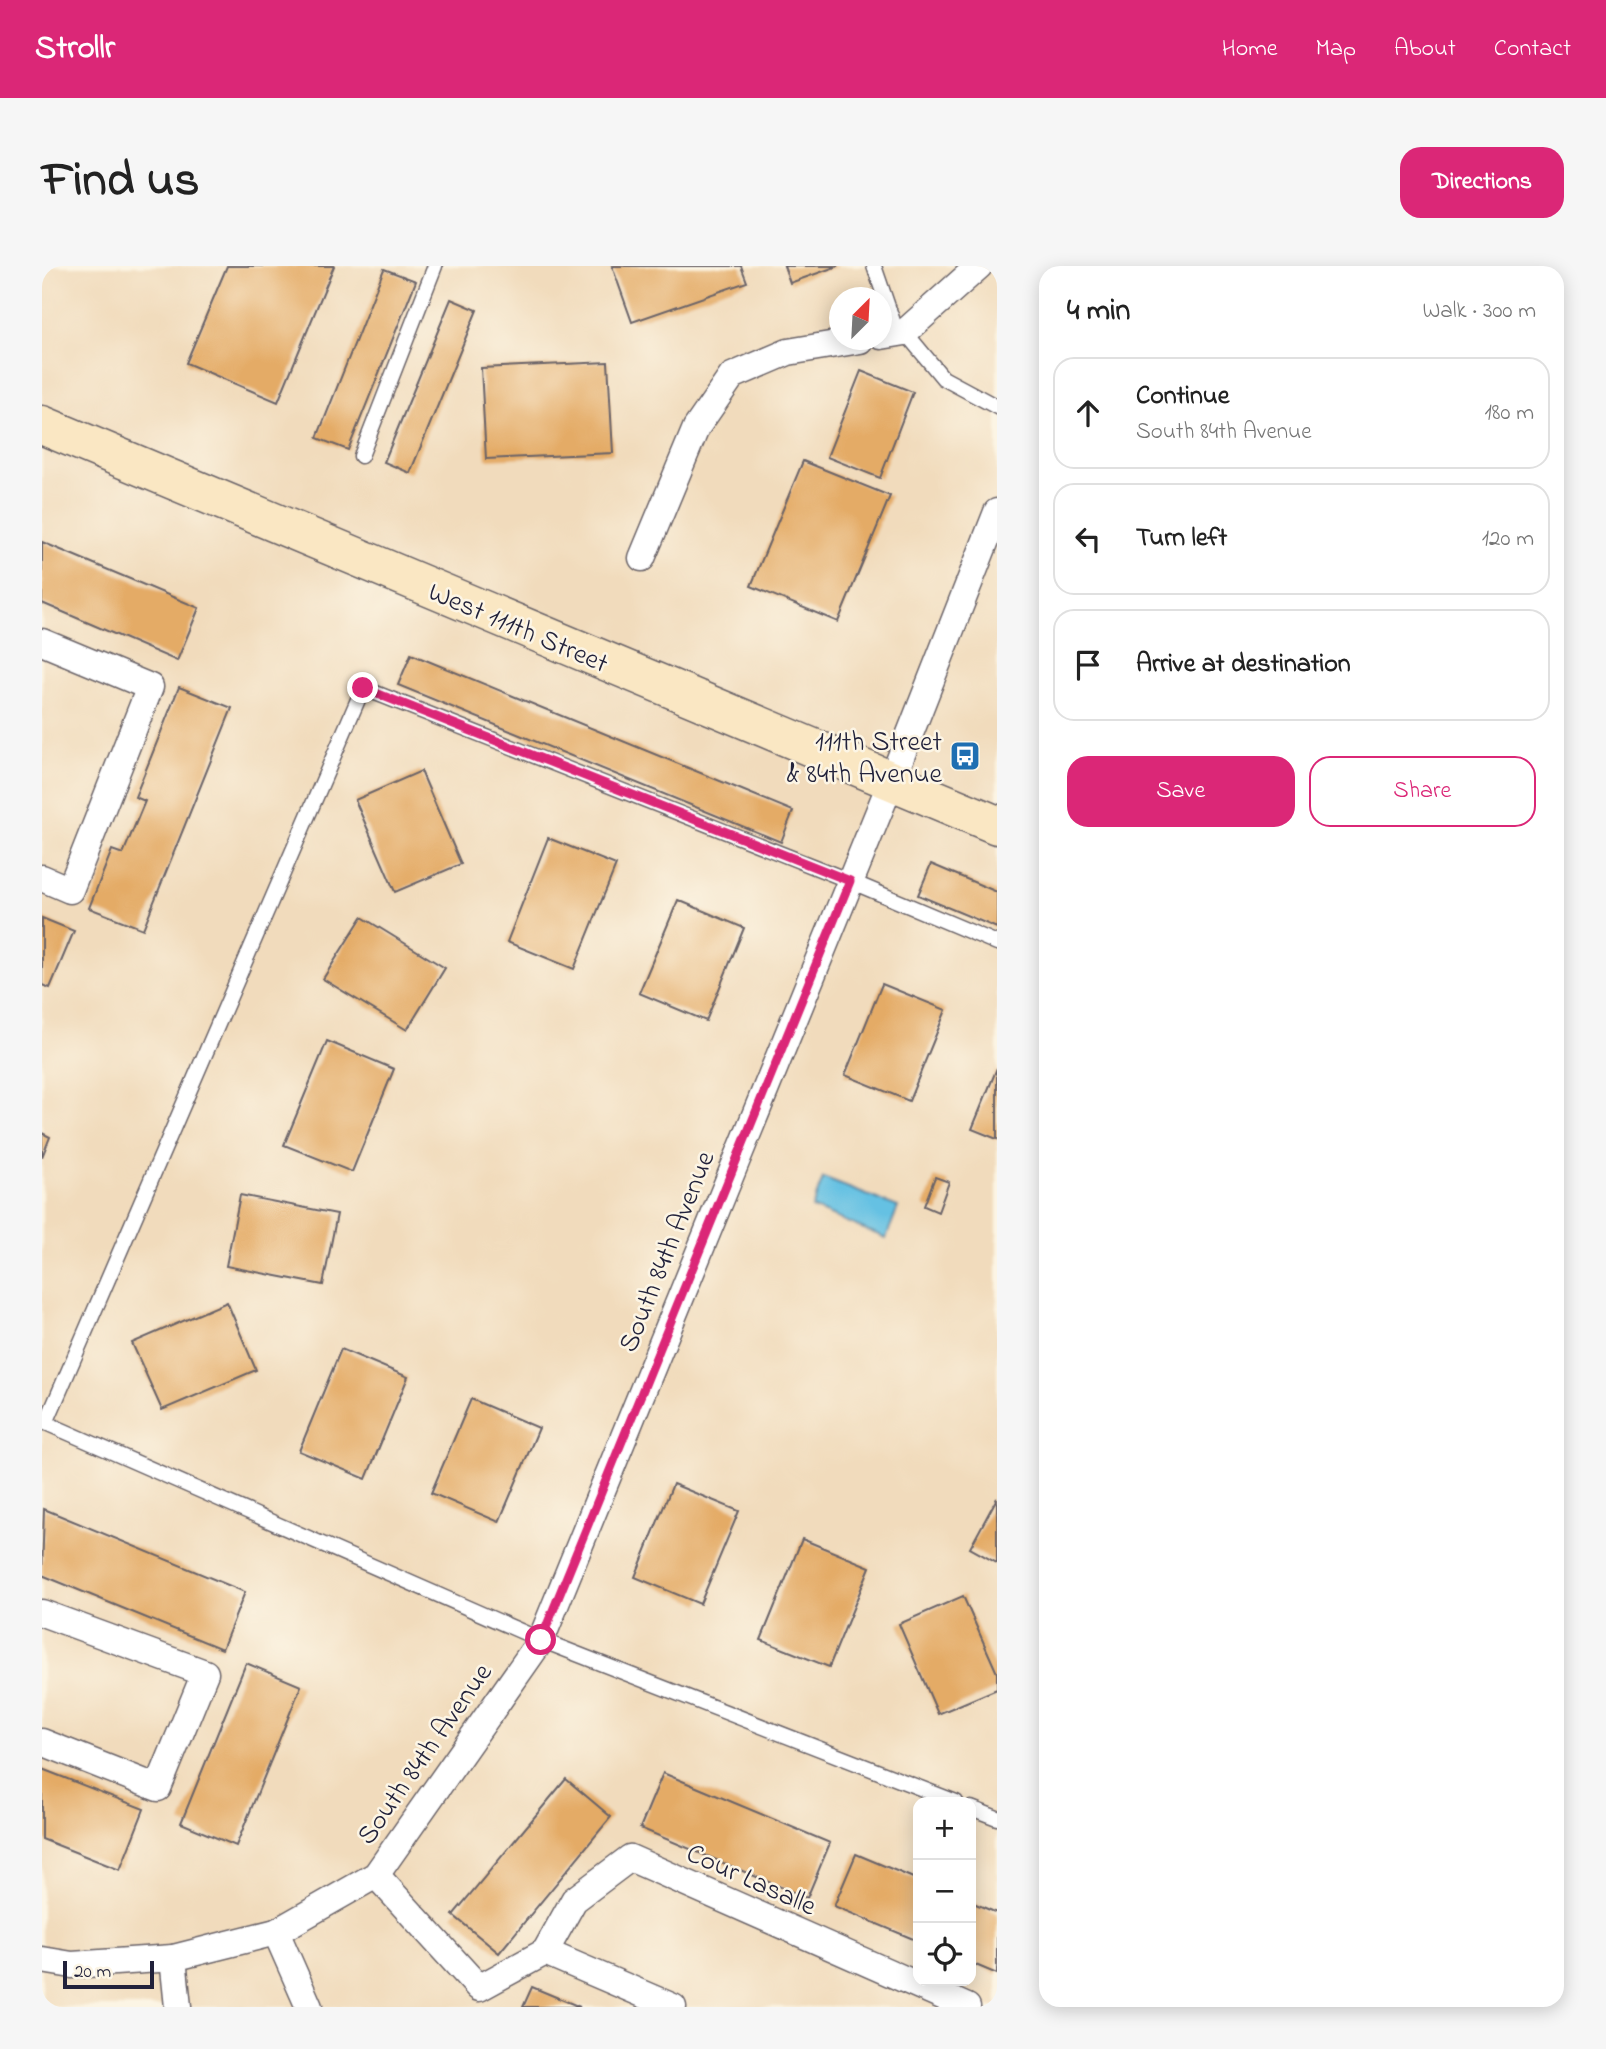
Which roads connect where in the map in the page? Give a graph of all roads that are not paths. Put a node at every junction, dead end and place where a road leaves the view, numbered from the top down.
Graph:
1 (435, 266) edge
2 (874, 266) edge
3 (979, 266) edge
4 (895, 333) edge
5 (829, 345) edge
6 (997, 407) edge
7 (42, 425) edge
8 (361, 456) dead end
9 (997, 512) edge
10 (642, 558) dead end
11 (42, 642) edge
12 (891, 782) junction
13 (997, 825) edge
14 (42, 878) edge
15 (850, 881) junction
16 (997, 943) edge
17 (42, 1613) edge
18 (541, 1640) junction
19 (42, 1742) edge
20 (943, 1797) edge
21 (976, 1810) edge
22 (997, 1818) edge
23 (376, 1875) junction
24 (276, 1932) junction
25 (545, 1952) junction
26 (173, 1958) junction
27 (42, 1960) edge
28 (178, 2007) edge
29 (309, 2007) edge
30 (673, 2007) edge
31 (967, 2007) edge

1 - 8 lane
2 - 4 lane
3 - 4 street
4 - 6 lane
5 - 10 street
7 - 12 main road, West 111th Street
9 - 12 street, South 84th Avenue
11 - 14 street
12 - 13 main road, West 111th Street
12 - 15 street, South 84th Avenue
15 - 16 lane
15 - 18 street, South 84th Avenue
15 - 18 lane
17 - 19 street
18 - 20 lane
18 - 23 street, South 84th Avenue
21 - 22 lane
23 - 24 street, South 84th Avenue
23 - 25 street
24 - 26 street, South 84th Avenue
24 - 29 street
25 - 30 street
25 - 31 street, Cour Lasalle
26 - 27 street, South 84th Avenue
26 - 28 street

